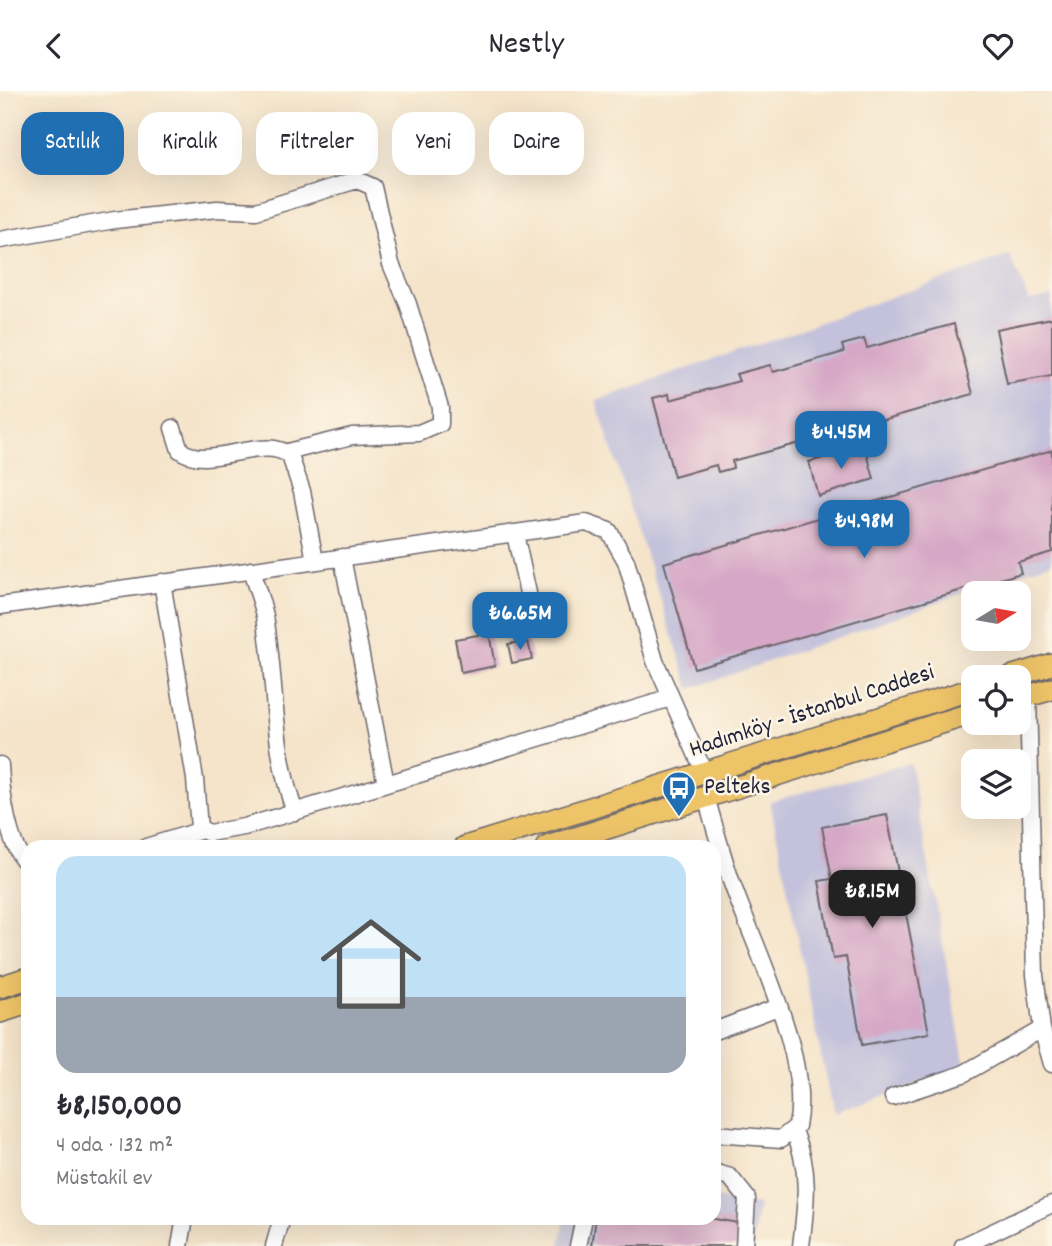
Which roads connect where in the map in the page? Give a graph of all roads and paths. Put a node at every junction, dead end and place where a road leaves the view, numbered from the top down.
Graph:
1 (0, 240) edge
2 (173, 428) dead end
3 (287, 452) junction
4 (514, 534) junction
5 (342, 557) junction
6 (314, 561) junction
7 (251, 570) junction
8 (162, 582) junction
9 (528, 593) dead end
10 (0, 606) edge
11 (1052, 664) edge
12 (1031, 670) edge
13 (1052, 689) edge
14 (961, 693) edge
15 (1031, 696) edge
16 (671, 698) junction
17 (961, 717) edge
18 (1025, 735) edge
19 (0, 765) edge
20 (705, 774) junction
21 (386, 784) junction
22 (1, 788) edge
23 (706, 797) junction
24 (295, 812) junction
25 (202, 830) junction
26 (169, 840) edge
27 (488, 840) edge
28 (569, 840) edge
29 (719, 840) edge
30 (721, 846) edge
31 (21, 854) edge
32 (21, 980) edge
33 (0, 987) edge
34 (21, 1005) edge
35 (778, 1007) junction
36 (0, 1011) edge
37 (721, 1028) edge
38 (1042, 1029) junction
39 (1052, 1064) edge
40 (893, 1097) dead end
41 (794, 1131) junction
42 (721, 1135) edge
43 (721, 1174) edge
44 (1052, 1203) edge
45 (184, 1225) edge
46 (280, 1225) edge
47 (582, 1225) edge
48 (180, 1246) edge
49 (274, 1246) edge
50 (578, 1246) edge
51 (744, 1246) edge
52 (800, 1246) edge
53 (963, 1246) edge

1 - 3 street
2 - 3 street
3 - 6 street
4 - 5 street
4 - 9 street
4 - 16 street
5 - 6 street
5 - 21 street
6 - 7 street
7 - 8 street
7 - 24 street
8 - 10 street
8 - 25 street
11 - 12 main road
13 - 15 main road
14 - 20 main road, Hadımköy - İstanbul Caddesi
16 - 20 street
16 - 21 street
17 - 23 main road, Hadımköy - İstanbul Caddesi
18 - 38 street
19 - 22 street
20 - 27 main road, Hadımköy - İstanbul Caddesi
21 - 24 street
22 - 31 street
23 - 28 main road, Hadımköy - İstanbul Caddesi
23 - 29 street
24 - 25 street
25 - 26 street
30 - 35 street
32 - 33 main road
34 - 36 main road
35 - 37 street
35 - 41 street
38 - 39 street
38 - 40 street
41 - 42 street
41 - 52 street
43 - 51 street
44 - 53 street
45 - 48 street
46 - 49 street
47 - 50 street

